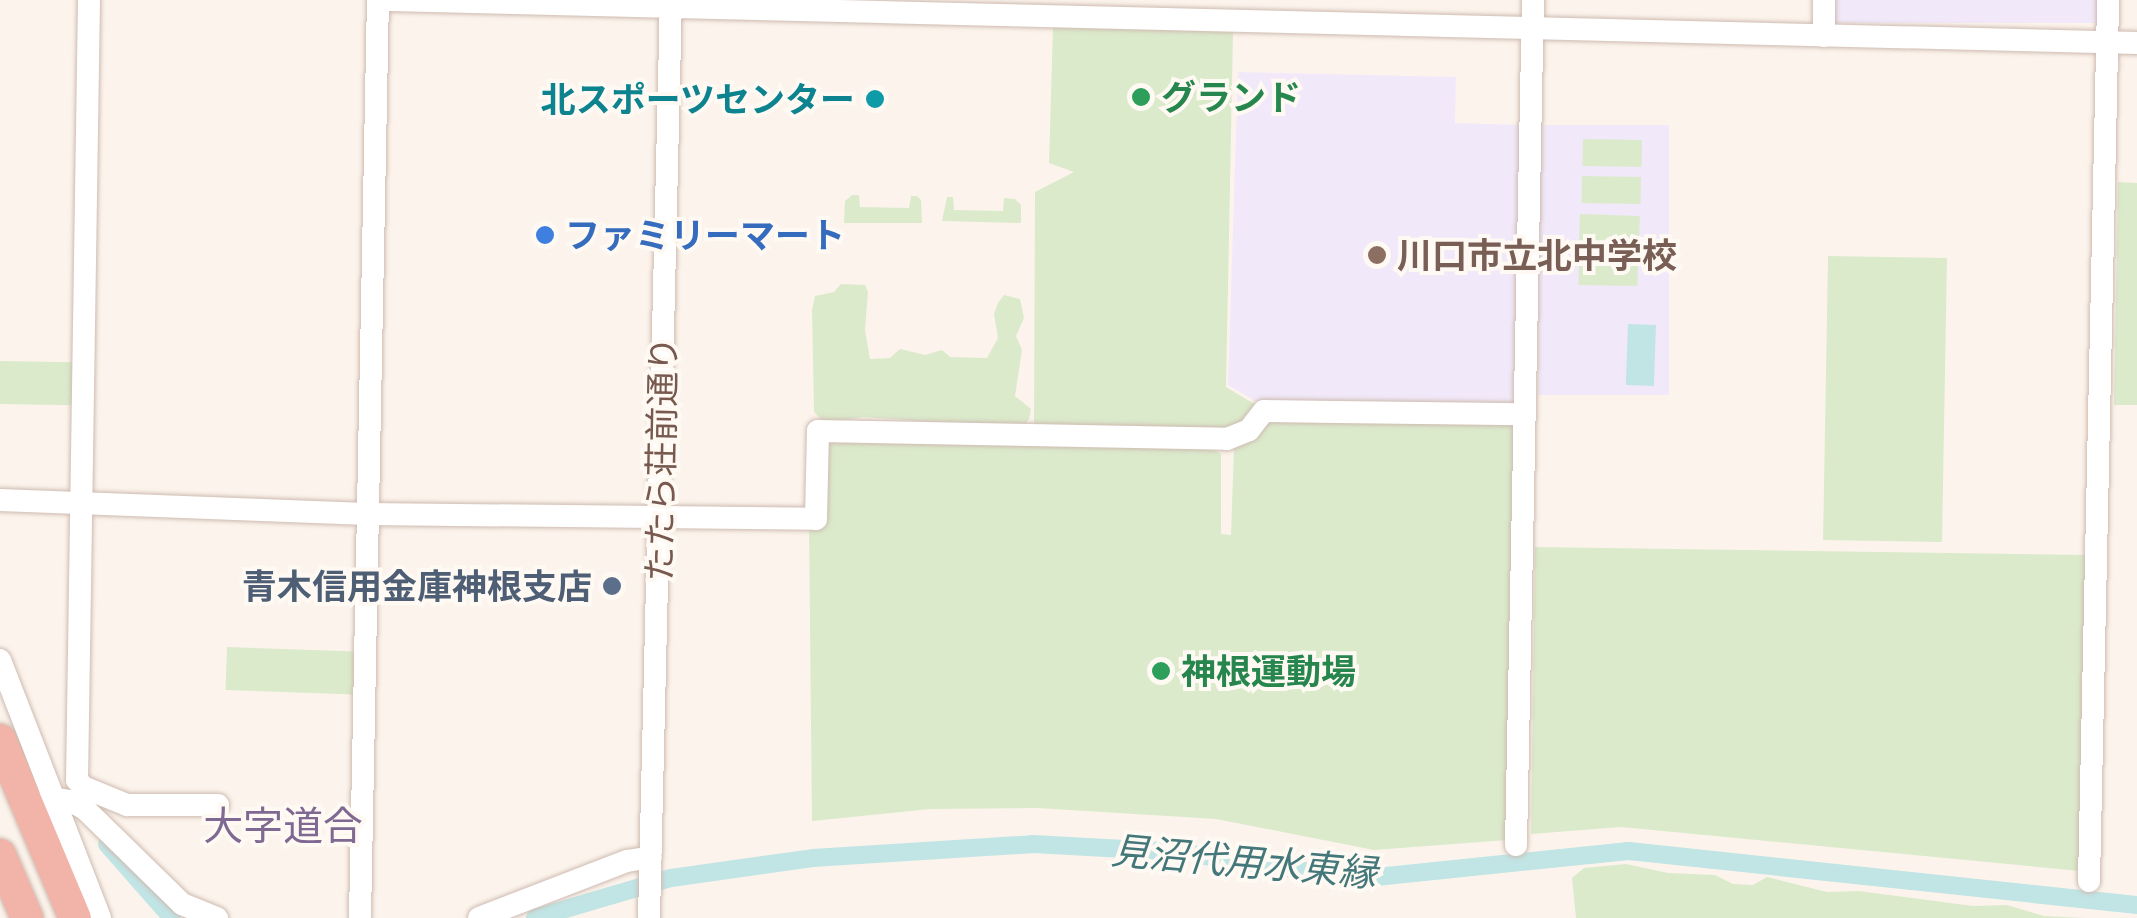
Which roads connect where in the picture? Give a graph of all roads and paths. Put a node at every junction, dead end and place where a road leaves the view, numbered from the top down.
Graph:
1 (89, 0) edge
2 (378, 0) edge
3 (390, 0) edge
4 (1533, 0) edge
5 (1824, 0) edge
6 (2108, 0) edge
7 (671, 4) edge
8 (960, 7) edge
9 (1532, 29) junction
10 (1824, 36) junction
11 (2107, 43) junction
12 (2137, 44) edge
13 (1524, 414) junction
14 (0, 500) edge
15 (80, 503) junction
16 (367, 514) junction
17 (660, 517) junction
18 (2, 672) edge
19 (0, 740) edge
20 (0, 784) edge
21 (50, 798) junction
22 (218, 805) dead end
23 (1516, 845) dead end
24 (0, 855) edge
25 (651, 863) junction
26 (2089, 880) dead end
27 (0, 902) edge
28 (649, 907) edge
29 (7, 918) edge
30 (26, 918) edge
31 (57, 918) edge
32 (75, 918) edge
33 (100, 918) edge
34 (217, 918) edge
35 (360, 918) edge
36 (478, 918) edge

1 - 15 street
2 - 16 street
3 - 7 street
4 - 9 street
5 - 10 street
6 - 11 street
7 - 8 street
7 - 17 street, たたら荘前通り
8 - 9 street
9 - 10 street
9 - 13 street
10 - 11 street
11 - 12 street
11 - 26 street
13 - 17 street
13 - 23 street
14 - 15 street
15 - 16 street
15 - 22 street
16 - 17 street
16 - 35 street
17 - 25 street, たたら荘前通り
18 - 21 street
19 - 32 highway
20 - 31 highway
21 - 33 street
21 - 34 street
24 - 30 highway
25 - 28 street, たたら荘前通り
25 - 36 street
27 - 29 highway

